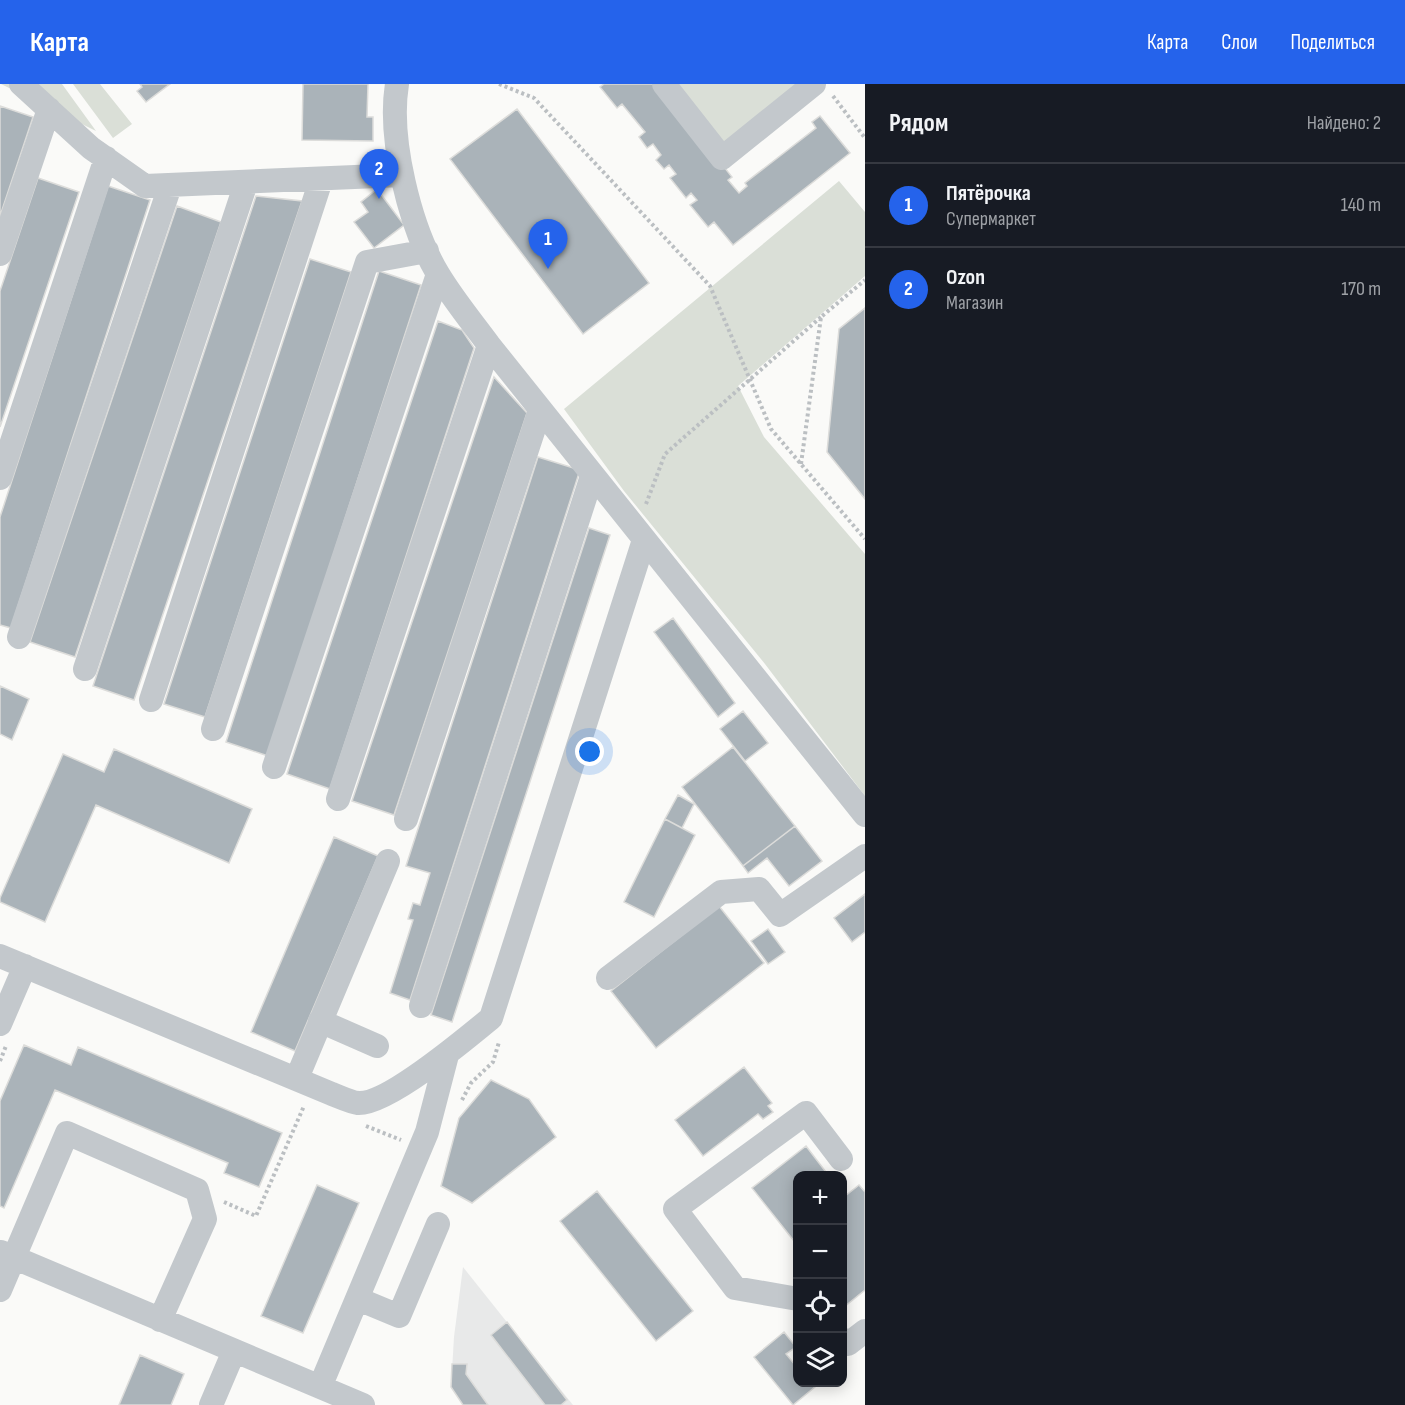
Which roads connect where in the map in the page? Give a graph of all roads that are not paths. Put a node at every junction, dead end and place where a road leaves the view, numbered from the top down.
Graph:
1 (21, 84) edge
2 (397, 84) edge
3 (664, 84) edge
4 (822, 88) edge
5 (49, 110) junction
6 (105, 158) junction
7 (402, 175) junction
8 (321, 180) junction
9 (246, 183) junction
10 (170, 186) junction
11 (427, 251) junction
12 (0, 254) edge
13 (438, 274) junction
14 (489, 345) junction
15 (540, 410) junction
16 (592, 476) junction
17 (0, 478) edge
18 (640, 536) junction
19 (19, 637) dead end
20 (85, 669) dead end
21 (151, 700) dead end
22 (213, 729) dead end
23 (274, 767) dead end
24 (338, 799) dead end
25 (865, 815) edge
26 (406, 819) dead end
27 (865, 856) edge
28 (388, 861) dead end
29 (0, 956) edge
30 (25, 966) junction
31 (608, 978) dead end
32 (422, 1006) dead end
33 (320, 1021) junction
34 (4, 1033) edge
35 (378, 1046) dead end
36 (447, 1055) junction
37 (297, 1078) junction
38 (841, 1159) dead end
39 (438, 1224) dead end
40 (7, 1255) edge
41 (0, 1290) edge
42 (793, 1298) edge
43 (358, 1299) junction
44 (160, 1320) junction
45 (865, 1331) edge
46 (847, 1343) edge
47 (234, 1352) junction
48 (320, 1387) junction
49 (211, 1405) edge
50 (363, 1405) edge

1 - 5 street
2 - 7 street
3 - 4 street
5 - 6 street
5 - 12 street
6 - 10 street
6 - 17 street
7 - 8 street
7 - 11 street
8 - 9 street
8 - 21 street
9 - 10 street
9 - 20 street
10 - 19 street
11 - 13 street
11 - 22 street
13 - 14 street
13 - 23 street
14 - 15 street
14 - 24 street
15 - 16 street
15 - 26 street
16 - 18 street
16 - 32 street
18 - 25 street
18 - 36 street
27 - 31 street
28 - 33 street
29 - 30 street
30 - 34 street
30 - 37 street
33 - 35 street
33 - 37 street
36 - 37 street
36 - 43 street
38 - 42 street
39 - 43 street
40 - 41 street
40 - 44 street
40 - 44 street
43 - 48 street
44 - 47 street
45 - 46 street
47 - 48 street
47 - 49 street
48 - 50 street

